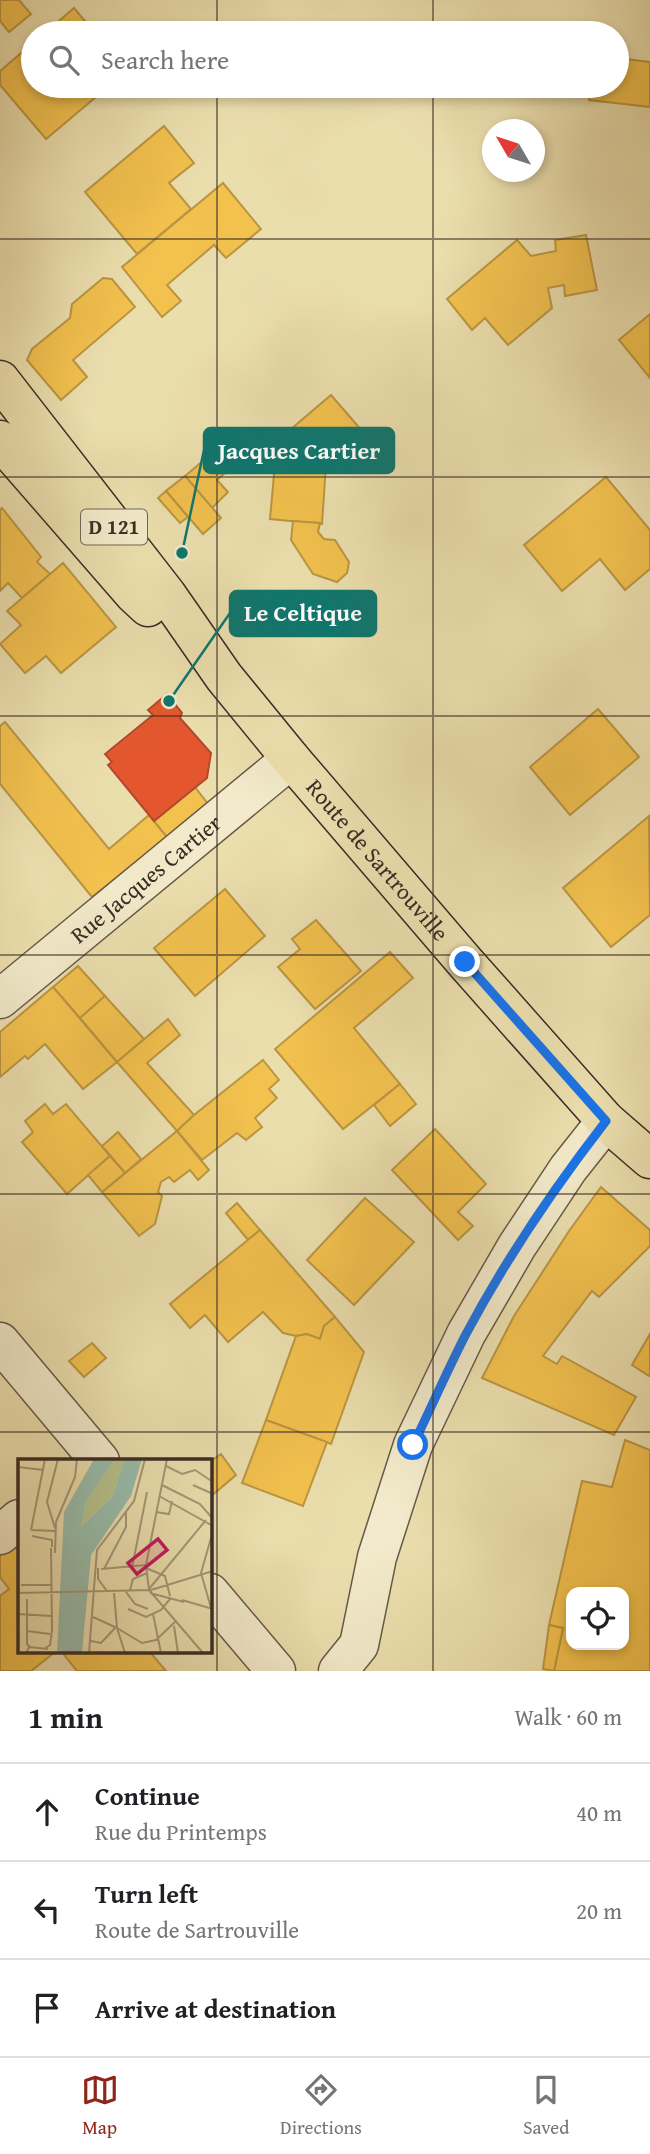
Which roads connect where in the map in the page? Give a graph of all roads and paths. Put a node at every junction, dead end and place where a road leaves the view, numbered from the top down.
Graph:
1 (0, 380) edge
2 (0, 440) edge
3 (224, 677) junction
4 (291, 759) junction
5 (0, 999) edge
6 (606, 1121) junction
7 (650, 1159) edge
8 (0, 1343) edge
9 (95, 1459) edge
10 (18, 1521) edge
11 (0, 1535) edge
12 (212, 1595) edge
13 (276, 1671) edge
14 (338, 1671) edge

1 - 3 main road, Route de Sartrouville / D 121
2 - 3 main road, Route de Sartrouville / D 121
3 - 4 main road, Route de Sartrouville / D 121
4 - 5 street, Rue Jacques Cartier
4 - 6 main road, Route de Sartrouville / D 121
6 - 7 main road, Route de Sartrouville / D 121
6 - 14 street
8 - 9 street
10 - 11 street
12 - 13 street

